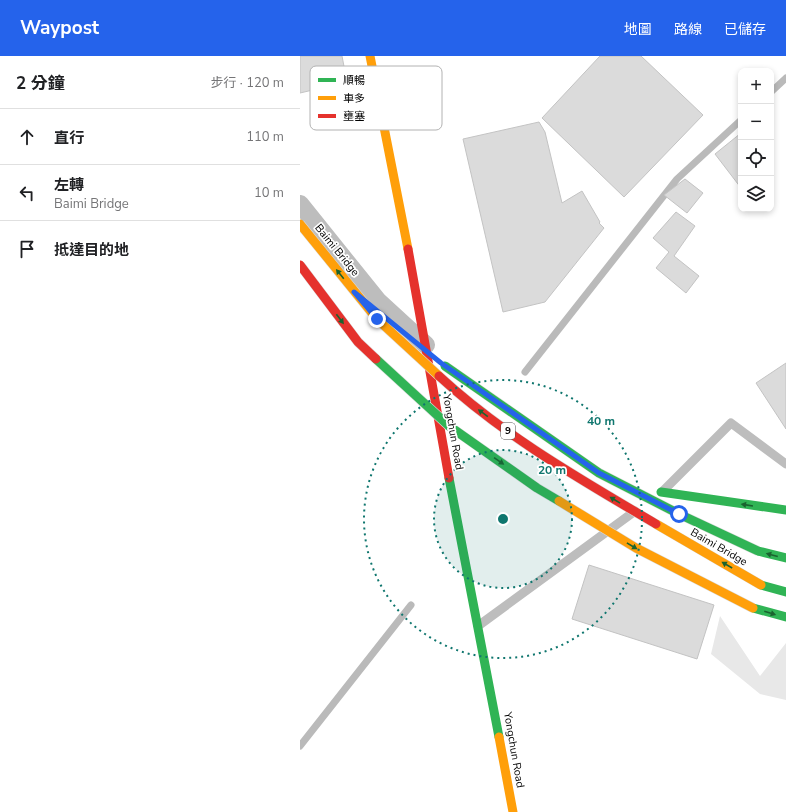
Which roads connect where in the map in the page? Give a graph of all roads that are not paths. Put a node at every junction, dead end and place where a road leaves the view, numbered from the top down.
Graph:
1 (370, 56) edge
2 (372, 66) edge
3 (384, 130) edge
4 (300, 204) edge
5 (300, 224) edge
6 (300, 265) edge
7 (354, 292) junction
8 (426, 345) junction
9 (786, 464) edge
10 (661, 492) junction
11 (786, 510) edge
12 (786, 558) edge
13 (786, 592) edge
14 (786, 618) edge
15 (478, 626) junction
16 (513, 812) edge

1 - 2 main road, Yongchun Road
3 - 8 main road, Yongchun Road
4 - 8 street
7 -> 5 main road, Baimi Bridge / 9, bridge
6 -> 14 main road, bridge
12 -> 7 main road, bridge
13 -> 7 main road, Baimi Bridge / 9, bridge
8 - 15 main road, Yongchun Road
9 - 10 lane
11 -> 10 main road
10 - 15 lane
15 - 16 main road, Yongchun Road

